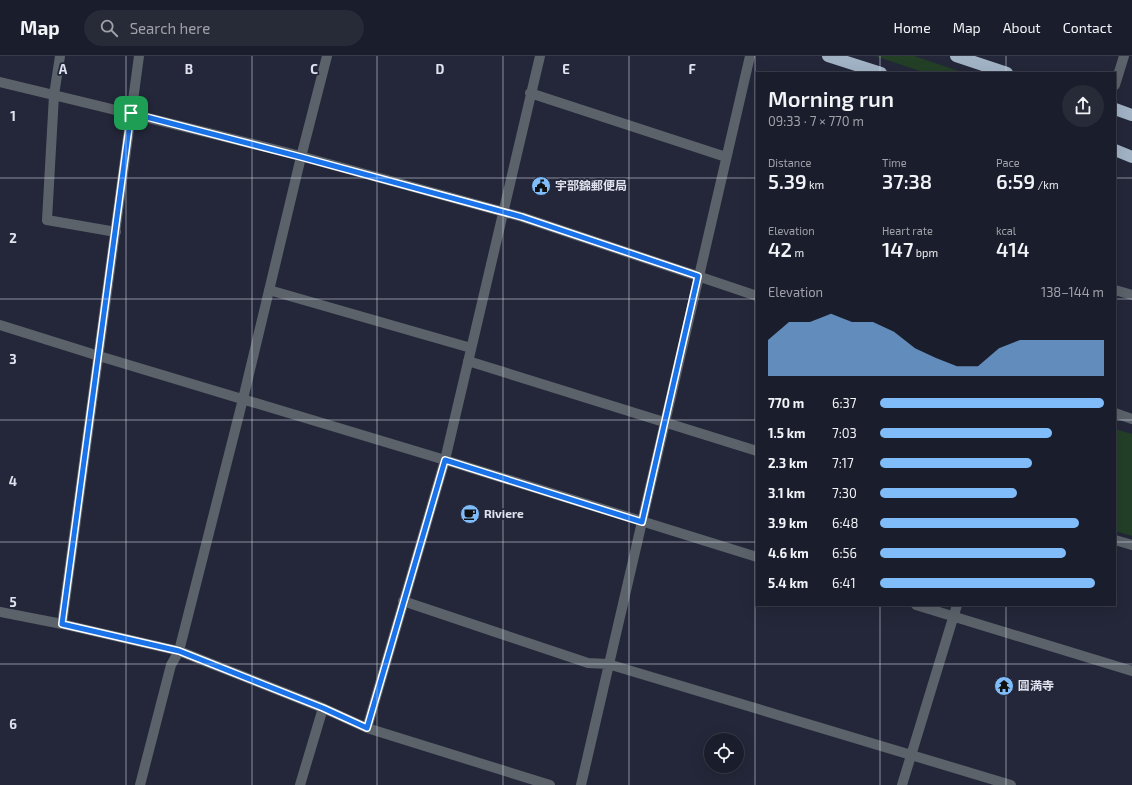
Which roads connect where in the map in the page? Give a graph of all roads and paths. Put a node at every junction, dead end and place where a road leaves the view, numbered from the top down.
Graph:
1 (60, 56) edge
2 (139, 56) edge
3 (327, 56) edge
4 (540, 56) edge
5 (750, 56) edge
6 (828, 56) edge
7 (956, 56) edge
8 (1124, 56) edge
9 (878, 72) edge
10 (1004, 72) edge
11 (0, 82) edge
12 (1116, 83) edge
13 (530, 93) junction
14 (54, 95) junction
15 (1116, 109) edge
16 (131, 113) junction
17 (1132, 115) edge
18 (1116, 150) edge
19 (301, 157) junction
20 (1132, 157) edge
21 (726, 158) junction
22 (503, 212) junction
23 (116, 232) junction
24 (698, 276) junction
25 (268, 290) junction
26 (1116, 290) edge
27 (1132, 295) edge
28 (756, 296) edge
29 (0, 325) edge
30 (471, 348) junction
31 (99, 356) junction
32 (468, 362) junction
33 (243, 400) junction
34 (1116, 413) edge
35 (1132, 419) edge
36 (666, 422) junction
37 (756, 451) edge
38 (445, 460) junction
39 (642, 522) junction
40 (1116, 540) edge
41 (1132, 545) edge
42 (756, 557) edge
43 (403, 601) junction
44 (919, 606) edge
45 (957, 606) edge
46 (0, 612) edge
47 (954, 616) junction
48 (62, 624) junction
49 (179, 651) junction
50 (608, 664) junction
51 (1132, 671) edge
52 (323, 708) junction
53 (367, 728) junction
54 (911, 754) junction
55 (140, 785) edge
56 (300, 785) edge
57 (550, 785) edge
58 (581, 785) edge
59 (902, 785) edge
60 (1011, 785) edge

1 - 14 street
2 - 16 street
3 - 19 street
4 - 13 street
5 - 21 street
6 - 9 highway
7 - 10 highway
8 - 12 street
11 - 14 street
13 - 21 street
13 - 22 street
14 - 16 street
14 - 23 street
15 - 17 highway
16 - 19 street
16 - 23 street
18 - 20 highway
19 - 22 street
19 - 25 street
21 - 24 street
22 - 24 street
22 - 30 street
23 - 31 street
24 - 28 street
24 - 36 street
25 - 30 street
25 - 33 street
26 - 27 street
29 - 31 street
30 - 32 street
31 - 33 street
31 - 48 street
32 - 36 street
32 - 38 street
33 - 38 street
33 - 49 street
34 - 35 street
36 - 37 street
36 - 39 street
38 - 39 street
38 - 43 street
39 - 42 street
39 - 50 street
40 - 41 street
43 - 50 street
43 - 53 street
44 - 47 street
45 - 47 street
46 - 48 street
47 - 51 street
47 - 54 street
48 - 49 street
49 - 52 street
49 - 55 street
50 - 54 street
50 - 58 street
52 - 53 street
52 - 56 street
53 - 57 street
54 - 59 street
54 - 60 street

